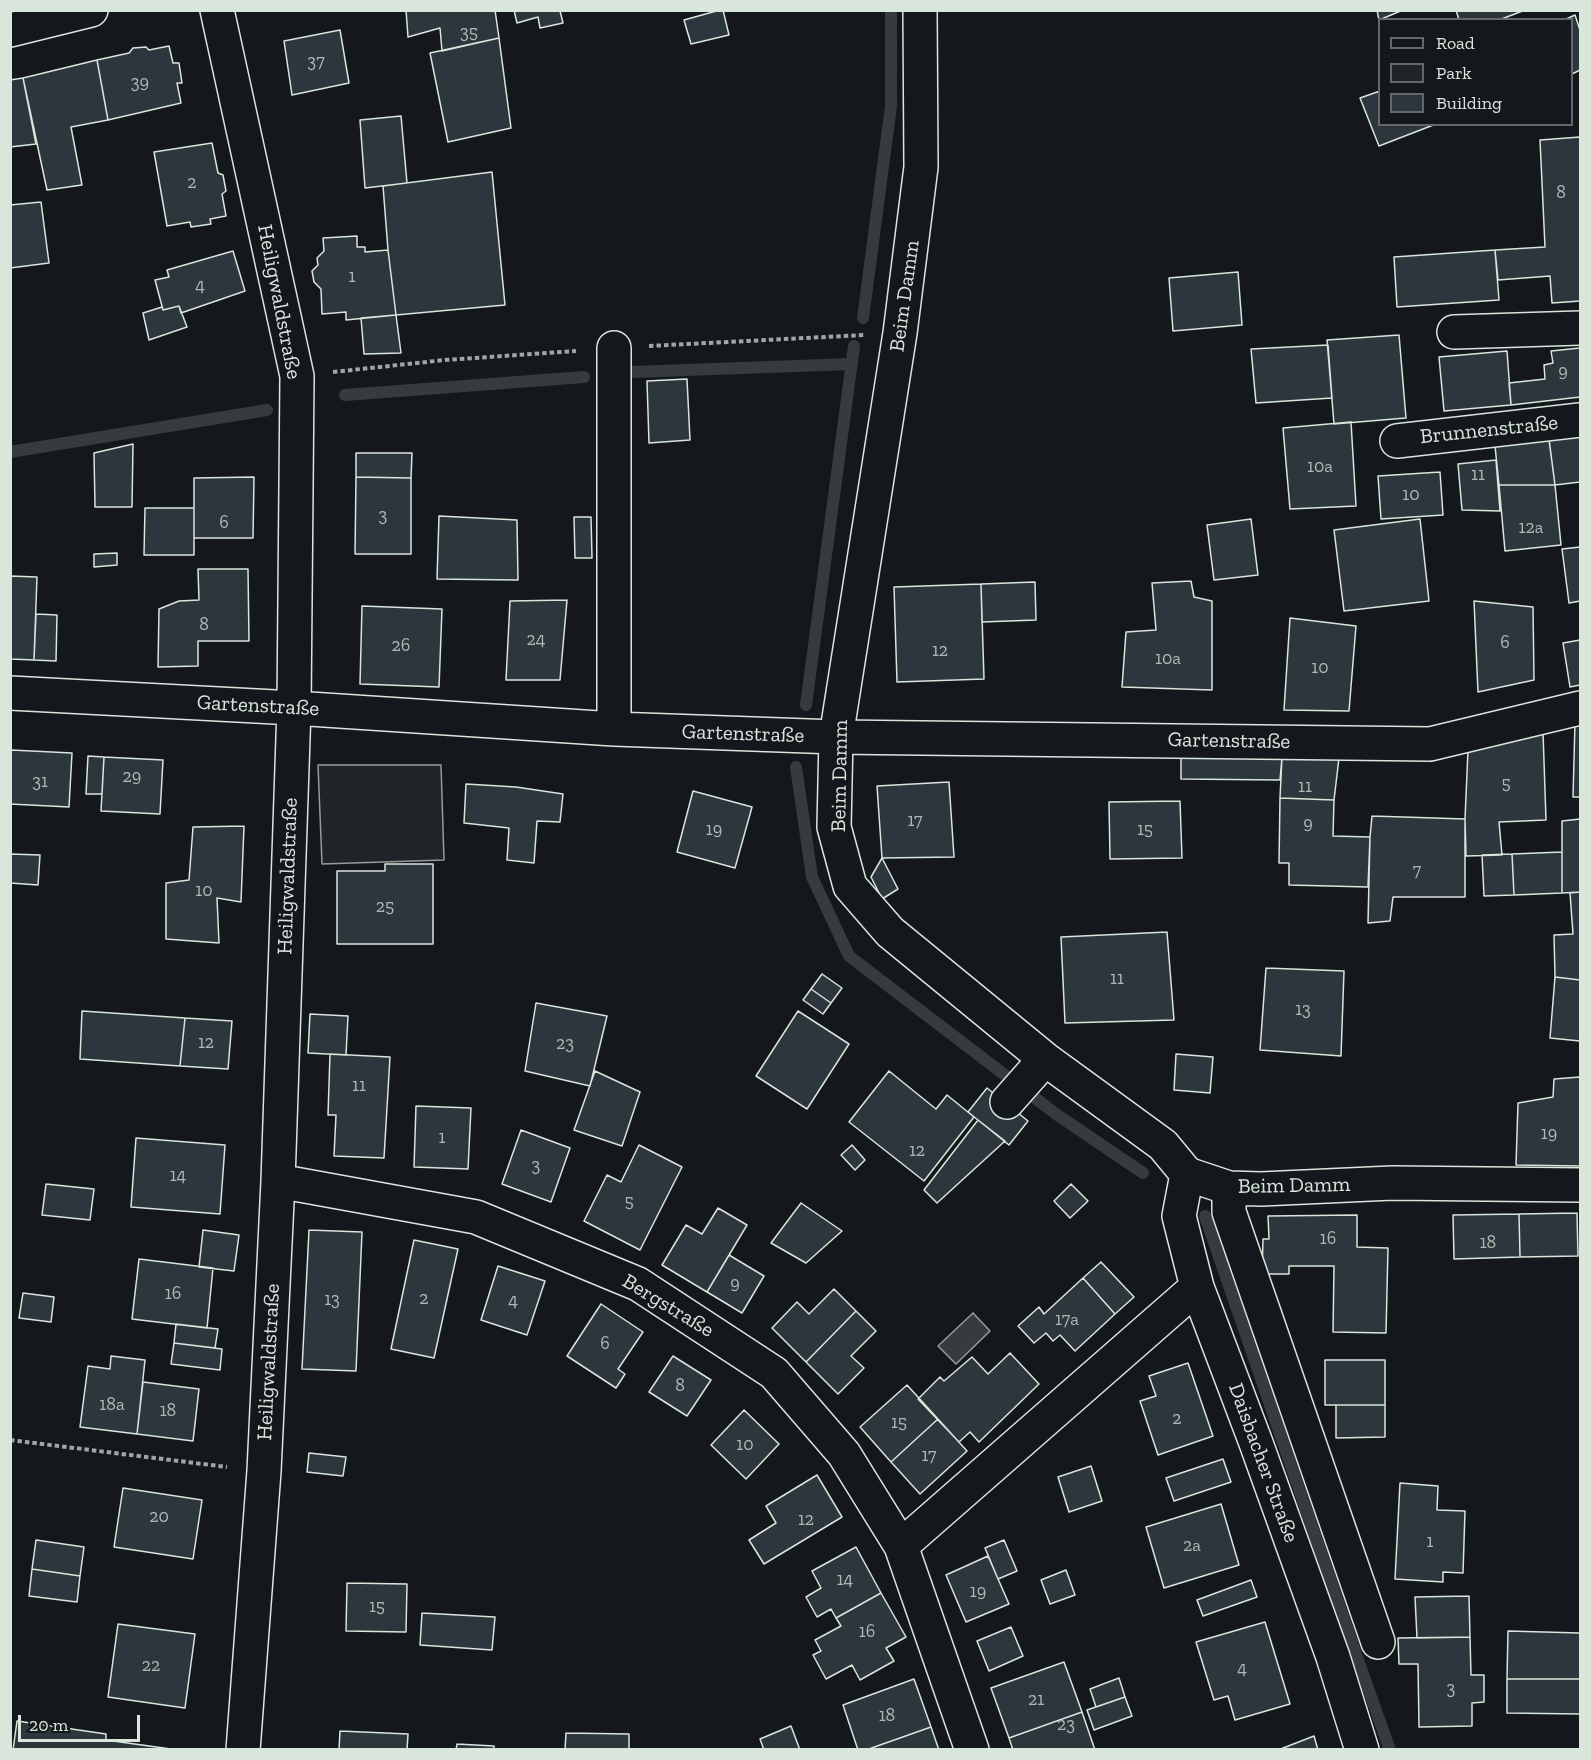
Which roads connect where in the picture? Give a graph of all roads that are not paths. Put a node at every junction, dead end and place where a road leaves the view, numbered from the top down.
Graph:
1 (91, 10) edge
2 (217, 10) edge
3 (920, 10) edge
4 (10, 30) edge
5 (1581, 328) edge
6 (1454, 332) dead end
7 (614, 348) dead end
8 (1581, 420) edge
9 (1397, 441) dead end
10 (10, 693) edge
11 (294, 708) junction
12 (1581, 708) edge
13 (614, 729) junction
14 (836, 737) junction
15 (1039, 1065) junction
16 (1009, 1100) dead end
17 (1187, 1174) junction
18 (278, 1181) junction
19 (1581, 1185) edge
20 (1229, 1188) junction
21 (1197, 1287) junction
22 (901, 1546) junction
23 (1378, 1642) dead end
24 (243, 1749) edge
25 (972, 1749) edge
26 (1362, 1749) edge

1 - 4 street
2 - 11 street, Heiligwaldstraße
3 - 14 street, Beim Damm
5 - 6 street
7 - 13 street
8 - 9 street, Brunnenstraße
10 - 11 street, Gartenstraße
11 - 13 street, Gartenstraße
11 - 18 street, Heiligwaldstraße
12 - 14 street, Gartenstraße
13 - 14 street, Gartenstraße
14 - 15 street, Beim Damm
15 - 16 street
15 - 17 street, Beim Damm
17 - 20 street, Beim Damm
17 - 21 street, Daisbacher Straße
18 - 22 street, Bergstraße
18 - 24 street, Heiligwaldstraße
19 - 20 street, Beim Damm
20 - 23 street
21 - 22 street
21 - 26 street, Daisbacher Straße
22 - 25 street, Bergstraße

